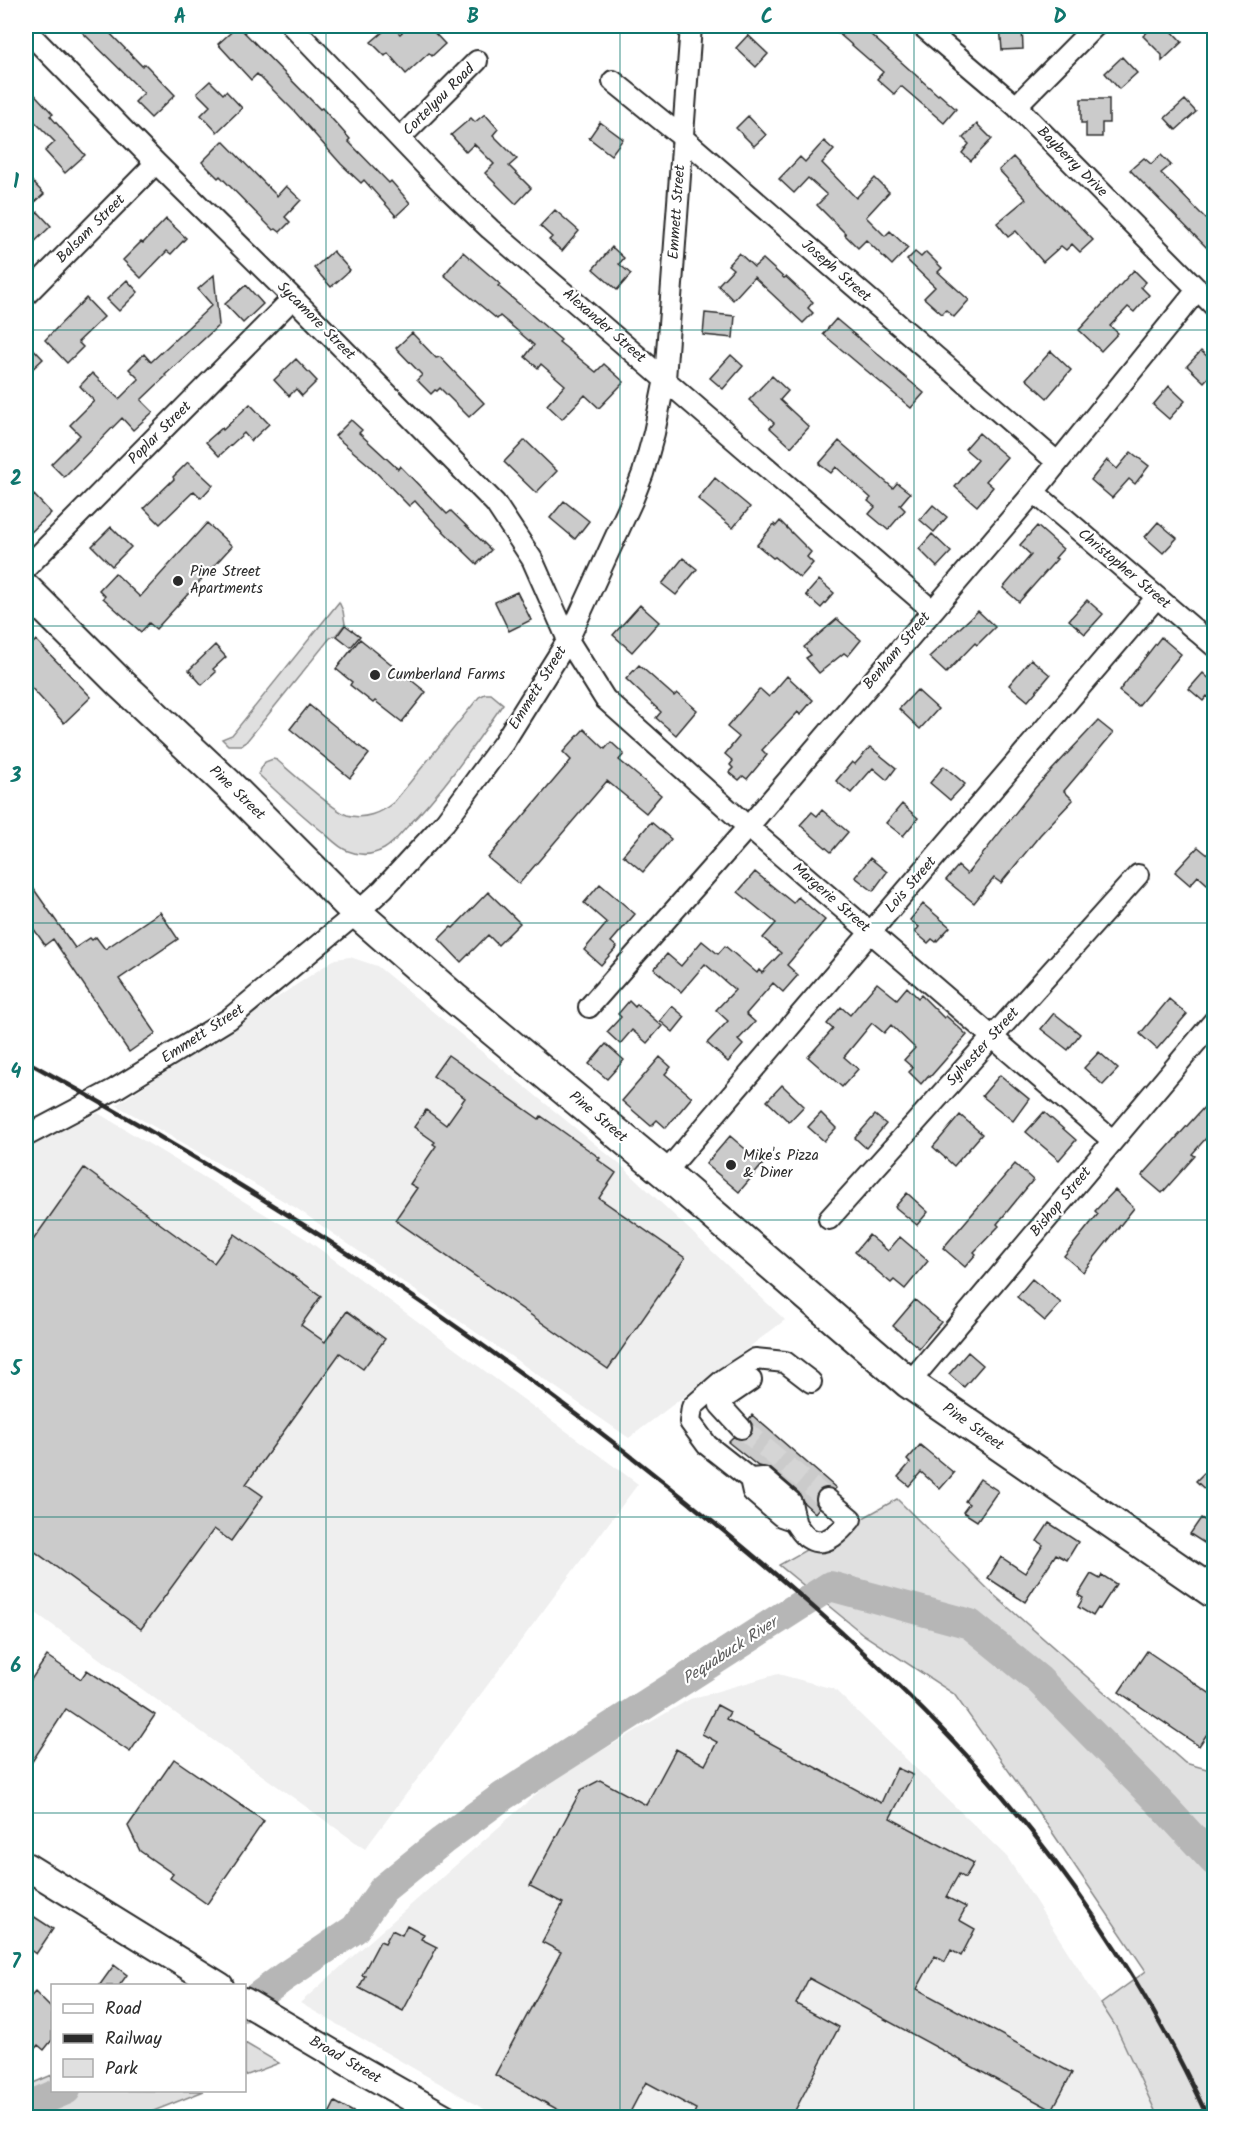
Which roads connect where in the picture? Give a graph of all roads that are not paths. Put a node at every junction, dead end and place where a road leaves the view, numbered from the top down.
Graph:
1 (292, 26) edge
2 (692, 26) edge
3 (922, 26) edge
4 (1095, 26) edge
5 (26, 30) edge
6 (477, 61) dead end
7 (613, 81) dead end
8 (1016, 106) junction
9 (682, 137) junction
10 (400, 138) junction
11 (156, 163) junction
12 (1198, 289) junction
13 (26, 295) edge
14 (293, 297) junction
15 (1215, 306) edge
16 (665, 379) junction
17 (1057, 462) junction
18 (1034, 492) junction
19 (26, 568) edge
20 (26, 589) edge
21 (1157, 597) junction
22 (932, 610) junction
23 (568, 640) junction
24 (1215, 646) edge
25 (748, 827) junction
26 (1138, 875) dead end
27 (357, 913) junction
28 (870, 932) junction
29 (589, 1007) dead end
30 (1215, 1021) edge
31 (992, 1038) junction
32 (26, 1136) edge
33 (1112, 1140) junction
34 (665, 1173) junction
35 (829, 1219) dead end
36 (751, 1380) dead end
37 (811, 1382) dead end
38 (909, 1383) junction
39 (741, 1428) tunnel mouth
40 (827, 1498) tunnel mouth
41 (1215, 1593) edge
42 (26, 1866) edge
43 (217, 1984) edge
44 (246, 2002) edge
45 (446, 2118) edge

1 - 10 street, Alexander Street
2 - 9 street, Emmett Street
3 - 8 street, Bayberry Drive
4 - 8 street
5 - 11 street, Sycamore Street
6 - 10 street, Cortelyou Road
7 - 9 street, Joseph Street
8 - 12 street, Bayberry Drive
9 - 16 street, Emmett Street
9 - 17 street, Joseph Street
10 - 16 street, Alexander Street
11 - 13 street, Balsam Street
11 - 14 street, Sycamore Street
12 - 15 street, Bayberry Drive
12 - 17 street, Benham Street
14 - 19 street, Poplar Street
14 - 23 street, Sycamore Street
16 - 22 street, Alexander Street
16 - 23 street, Emmett Street
17 - 18 street, Benham Street
18 - 21 street, Christopher Street
18 - 22 street, Benham Street
20 - 27 highway, Pine Street
21 - 24 street, Christopher Street
21 - 28 street, Lois Street
22 - 25 street, Benham Street
23 - 25 street, Margerie Street
23 - 27 street, Emmett Street
25 - 28 street, Margerie Street
25 - 29 street, Benham Street
26 - 31 street, Sylvester Street
27 - 32 street, Emmett Street
27 - 34 highway, Pine Street
28 - 31 street, Margerie Street
28 - 34 street, Lois Street
30 - 33 street, Bishop Street
31 - 33 street, Margerie Street
31 - 35 street, Sylvester Street
33 - 38 street, Bishop Street
34 - 38 highway, Pine Street
36 - 39 street
37 - 40 street
38 - 41 highway, Pine Street
42 - 43 main road
44 - 45 main road, Broad Street

